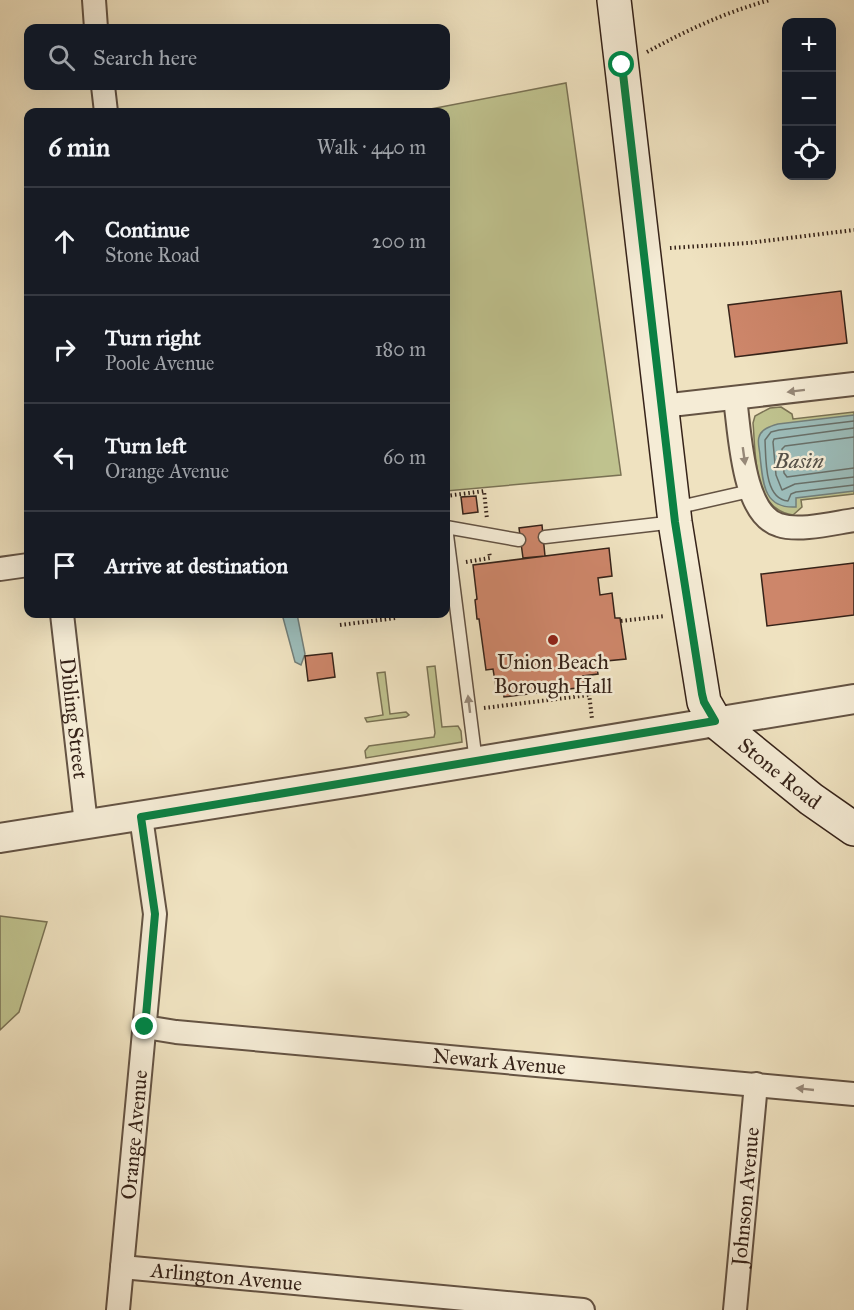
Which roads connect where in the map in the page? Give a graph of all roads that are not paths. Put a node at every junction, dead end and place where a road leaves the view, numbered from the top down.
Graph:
1 (94, 0) edge
2 (614, 0) edge
3 (96, 24) edge
4 (103, 90) edge
5 (106, 108) edge
6 (854, 384) edge
7 (735, 399) junction
8 (662, 406) junction
9 (750, 491) junction
10 (675, 515) junction
11 (854, 520) edge
12 (450, 528) edge
13 (545, 537) dead end
14 (519, 540) dead end
15 (450, 558) edge
16 (24, 566) edge
17 (0, 569) edge
18 (62, 618) edge
19 (854, 699) edge
20 (715, 721) junction
21 (476, 762) junction
22 (141, 817) junction
23 (86, 824) junction
24 (854, 829) edge
25 (0, 838) edge
26 (145, 1027) junction
27 (756, 1084) junction
28 (854, 1094) edge
29 (122, 1267) junction
30 (118, 1310) edge
31 (583, 1310) edge
32 (735, 1310) edge

1 - 3 street
2 - 8 main road, Stone Road
4 - 5 street
6 -> 7 street
7 - 8 street
7 -> 9 street
8 - 10 main road, Stone Road
9 - 10 lane
9 - 11 street
10 - 13 lane
10 - 20 main road, Stone Road
12 - 14 lane
21 -> 15 lane
16 - 17 street
18 - 23 street, Dibling Street
19 - 20 street
20 - 21 street
20 - 24 main road, Stone Road
21 - 22 street
22 - 23 street
22 - 26 street, Orange Avenue
23 - 25 street
26 - 27 street, Newark Avenue
26 - 29 street, Orange Avenue
28 -> 27 street, Newark Avenue
27 - 32 street, Johnson Avenue
29 - 30 street, Orange Avenue
29 - 31 street, Arlington Avenue

